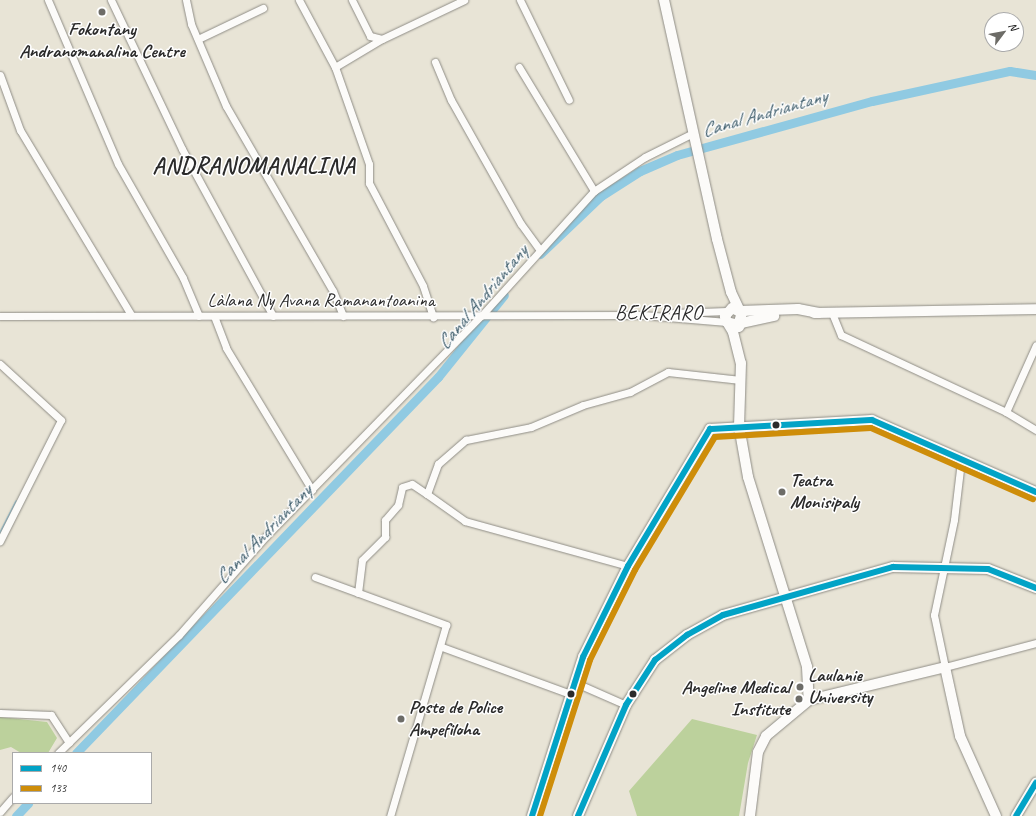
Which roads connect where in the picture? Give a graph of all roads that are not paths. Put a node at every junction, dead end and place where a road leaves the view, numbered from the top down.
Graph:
1 (48, 0) edge
2 (111, 0) edge
3 (186, 0) edge
4 (299, 0) edge
5 (352, 0) edge
6 (464, 0) edge
7 (520, 0) edge
8 (664, 0) edge
9 (263, 8) dead end
10 (198, 39) junction
11 (382, 39) junction
12 (435, 62) dead end
13 (335, 67) junction
14 (519, 67) dead end
15 (0, 75) edge
16 (569, 100) dead end
17 (693, 133) junction
18 (594, 191) junction
19 (540, 250) junction
20 (731, 292) junction
21 (1036, 309) edge
22 (728, 311) junction
23 (740, 311) junction
24 (819, 313) junction
25 (832, 313) junction
26 (131, 315) junction
27 (643, 315) junction
28 (0, 316) edge
29 (198, 316) junction
30 (214, 316) junction
31 (273, 316) junction
32 (343, 316) junction
33 (481, 316) junction
34 (433, 317) junction
35 (727, 322) junction
36 (741, 323) junction
37 (736, 342) junction
38 (1036, 345) edge
39 (0, 364) edge
40 (742, 380) junction
41 (1006, 412) junction
42 (740, 426) junction
43 (1036, 430) edge
44 (961, 462) junction
45 (312, 490) junction
46 (1036, 492) edge
47 (427, 494) junction
48 (0, 541) edge
49 (628, 566) junction
50 (944, 567) junction
51 (315, 577) dead end
52 (1036, 588) edge
53 (358, 593) junction
54 (787, 597) junction
55 (1036, 643) edge
56 (442, 646) junction
57 (945, 668) junction
58 (576, 683) junction
59 (573, 695) junction
60 (809, 700) junction
61 (626, 705) junction
62 (0, 713) edge
63 (69, 743) junction
64 (59, 752) edge
65 (1036, 783) edge
66 (12, 798) edge
67 (0, 812) edge
68 (390, 816) edge
69 (532, 816) edge
70 (578, 816) edge
71 (750, 816) edge
72 (996, 816) edge
73 (1016, 816) edge

1 - 29 street
2 - 31 street
3 - 10 street
4 - 13 street
5 - 11 street
6 - 11 street
7 - 16 street
8 - 17 street
9 - 10 street
10 - 32 street
11 - 13 street
12 - 19 street
13 - 34 street
14 - 18 street
15 - 26 street
17 - 18 street
17 - 20 street
18 - 19 street
19 - 33 street
20 - 22 street
20 - 23 street
21 - 25 street
22 - 23 street
22 - 27 street
22 - 35 street
23 - 24 street
23 - 36 street
24 - 25 street
24 - 36 street
25 - 41 street
26 - 28 street, Làlana Ny Avana Ramanantoanina
26 - 29 street, Làlana Ny Avana Ramanantoanina
27 - 33 street, Làlana Ny Avana Ramanantoanina
27 - 35 street
29 - 30 street, Làlana Ny Avana Ramanantoanina
30 - 31 street, Làlana Ny Avana Ramanantoanina
30 - 45 street
31 - 32 street, Làlana Ny Avana Ramanantoanina
32 - 34 street, Làlana Ny Avana Ramanantoanina
33 - 34 street, Làlana Ny Avana Ramanantoanina
33 - 45 street
35 - 36 street
35 - 37 street
36 - 37 street
37 - 40 street
38 - 41 street
39 - 48 street
40 - 42 street
40 - 47 street
41 - 43 street
42 - 44 street
42 - 49 street
42 - 54 street
44 - 46 street
44 - 50 street
45 - 63 street
47 - 49 street
47 - 53 street
49 - 58 street
50 - 52 street
50 - 54 street
50 - 57 street
51 - 53 street
53 - 56 street
54 - 60 street
54 - 61 street
55 - 57 street
56 - 59 street
56 - 68 street
57 - 60 street
57 - 72 street
58 - 59 street
58 - 61 street
59 - 69 street
60 - 71 street
61 - 70 street
62 - 63 street
63 - 64 street
65 - 73 street
66 - 67 street

